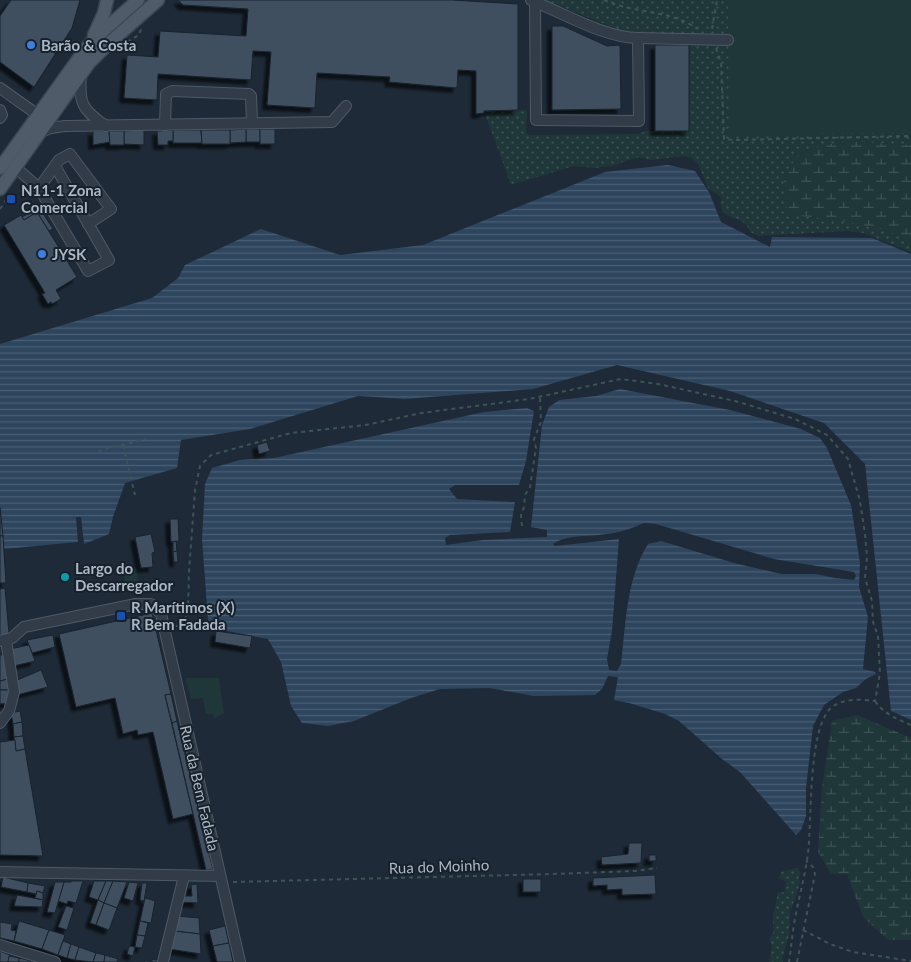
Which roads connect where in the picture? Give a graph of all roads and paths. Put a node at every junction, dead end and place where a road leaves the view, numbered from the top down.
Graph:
1 (107, 0) edge
2 (138, 0) edge
3 (158, 0) edge
4 (604, 0) edge
5 (717, 0) edge
6 (534, 1) edge
7 (638, 38) junction
8 (708, 39) junction
9 (728, 40) dead end
10 (84, 51) junction
11 (81, 74) junction
12 (0, 88) edge
13 (346, 106) dead end
14 (0, 110) edge
15 (38, 115) junction
16 (0, 118) edge
17 (252, 123) junction
18 (165, 125) junction
19 (106, 126) junction
20 (41, 132) junction
21 (911, 136) edge
22 (55, 166) junction
23 (16, 167) junction
24 (0, 168) edge
25 (38, 188) junction
26 (0, 190) edge
27 (88, 224) junction
28 (540, 396) junction
29 (146, 439) dead end
30 (123, 445) junction
31 (98, 451) dead end
32 (135, 495) dead end
33 (522, 526) dead end
34 (164, 627) junction
35 (3, 640) edge
36 (875, 701) junction
37 (0, 723) edge
38 (911, 725) edge
39 (806, 861) junction
40 (657, 868) dead end
41 (0, 872) edge
42 (184, 876) junction
43 (221, 880) junction
44 (803, 930) junction
45 (0, 944) edge
46 (911, 961) edge
47 (55, 962) edge
48 (163, 962) edge
49 (240, 962) edge
50 (789, 962) edge
51 (797, 962) edge

1 - 10 main road
2 - 10 main road
3 - 11 main road
4 - 8 path
5 - 8 path
6 - 7 street
6 - 7 street
7 - 8 street
8 - 9 street
8 - 21 path
10 - 15 main road
11 - 19 street
11 - 20 main road
12 - 15 street
13 - 17 street
14 - 16 street
15 - 24 main road
17 - 18 street
17 - 18 street
18 - 19 street
19 - 20 street
20 - 23 main road
22 - 25 street
22 - 27 street
22 - 27 street
23 - 25 street
23 - 26 main road
25 - 27 street
28 - 33 path
28 - 34 path
28 - 36 path
29 - 30 path
30 - 31 path
30 - 32 path
34 - 35 street, Rua da Bem Fadada
34 - 43 street, Rua da Bem Fadada
35 - 37 street
36 - 38 path
36 - 39 path
39 - 44 path
39 - 50 path
40 - 43 path, Rua do Moinho
41 - 42 street
42 - 43 street
42 - 48 street
43 - 49 street, Rua da Bem Fadada
44 - 46 path
44 - 51 path
45 - 47 street

